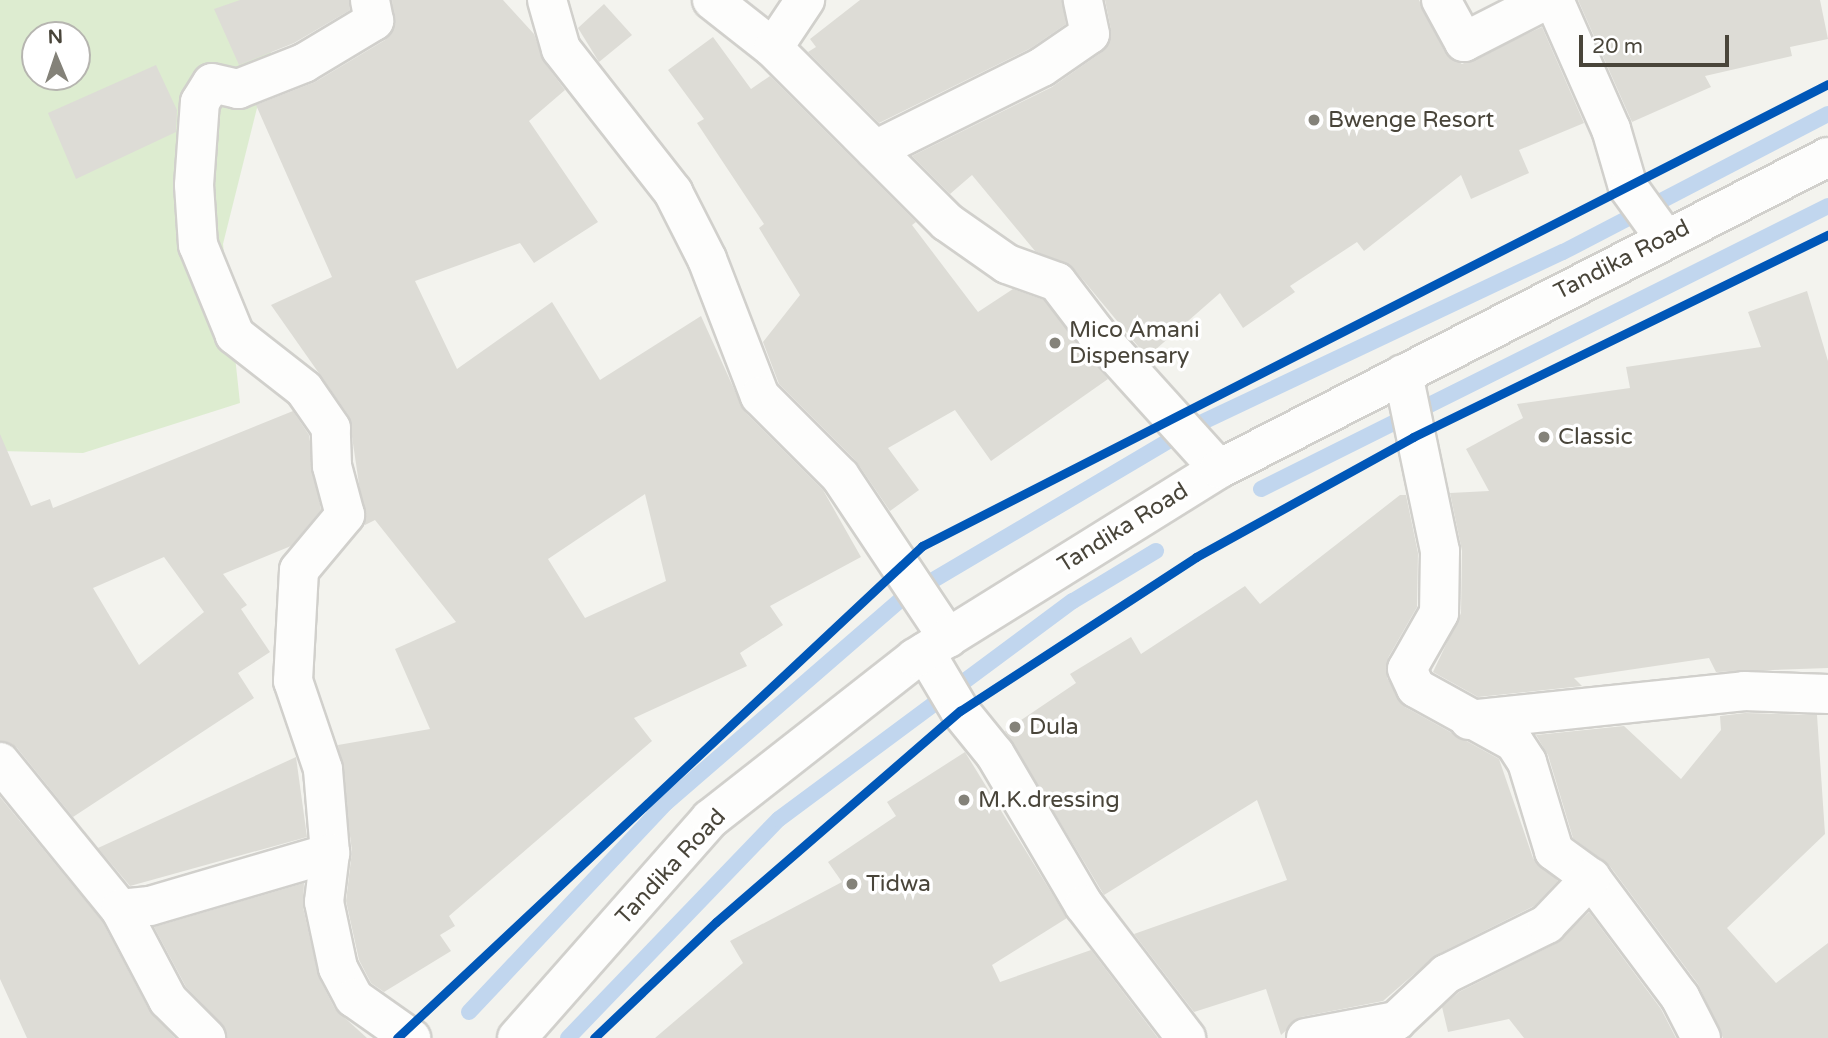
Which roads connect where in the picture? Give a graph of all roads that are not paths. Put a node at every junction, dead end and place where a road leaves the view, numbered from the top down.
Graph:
1 (370, 0) edge
2 (547, 0) edge
3 (712, 0) edge
4 (805, 0) edge
5 (1083, 0) edge
6 (1441, 0) edge
7 (1546, 0) edge
8 (1554, 0) edge
9 (773, 48) junction
10 (875, 150) junction
11 (1828, 157) edge
12 (1664, 237) junction
13 (1403, 374) junction
14 (1219, 469) junction
15 (937, 645) junction
16 (1828, 694) edge
17 (1469, 720) junction
18 (0, 762) edge
19 (330, 853) junction
20 (1591, 878) junction
21 (120, 909) junction
22 (206, 1038) edge
23 (411, 1038) edge
24 (517, 1038) edge
25 (1186, 1038) edge
26 (1306, 1038) edge
27 (1701, 1038) edge

1 - 19 street
2 - 15 street
3 - 9 street
4 - 9 street
5 - 10 street
6 - 7 street
8 - 12 street
9 - 10 street
10 - 14 street
11 - 12 street, Tandika Road
12 - 13 street, Tandika Road
13 - 14 street, Tandika Road
13 - 17 street
14 - 15 street, Tandika Road
15 - 24 street, Tandika Road
15 - 25 street
16 - 17 street
17 - 20 street
18 - 21 street
19 - 21 street
19 - 23 street
20 - 26 street
20 - 27 street
21 - 22 street

